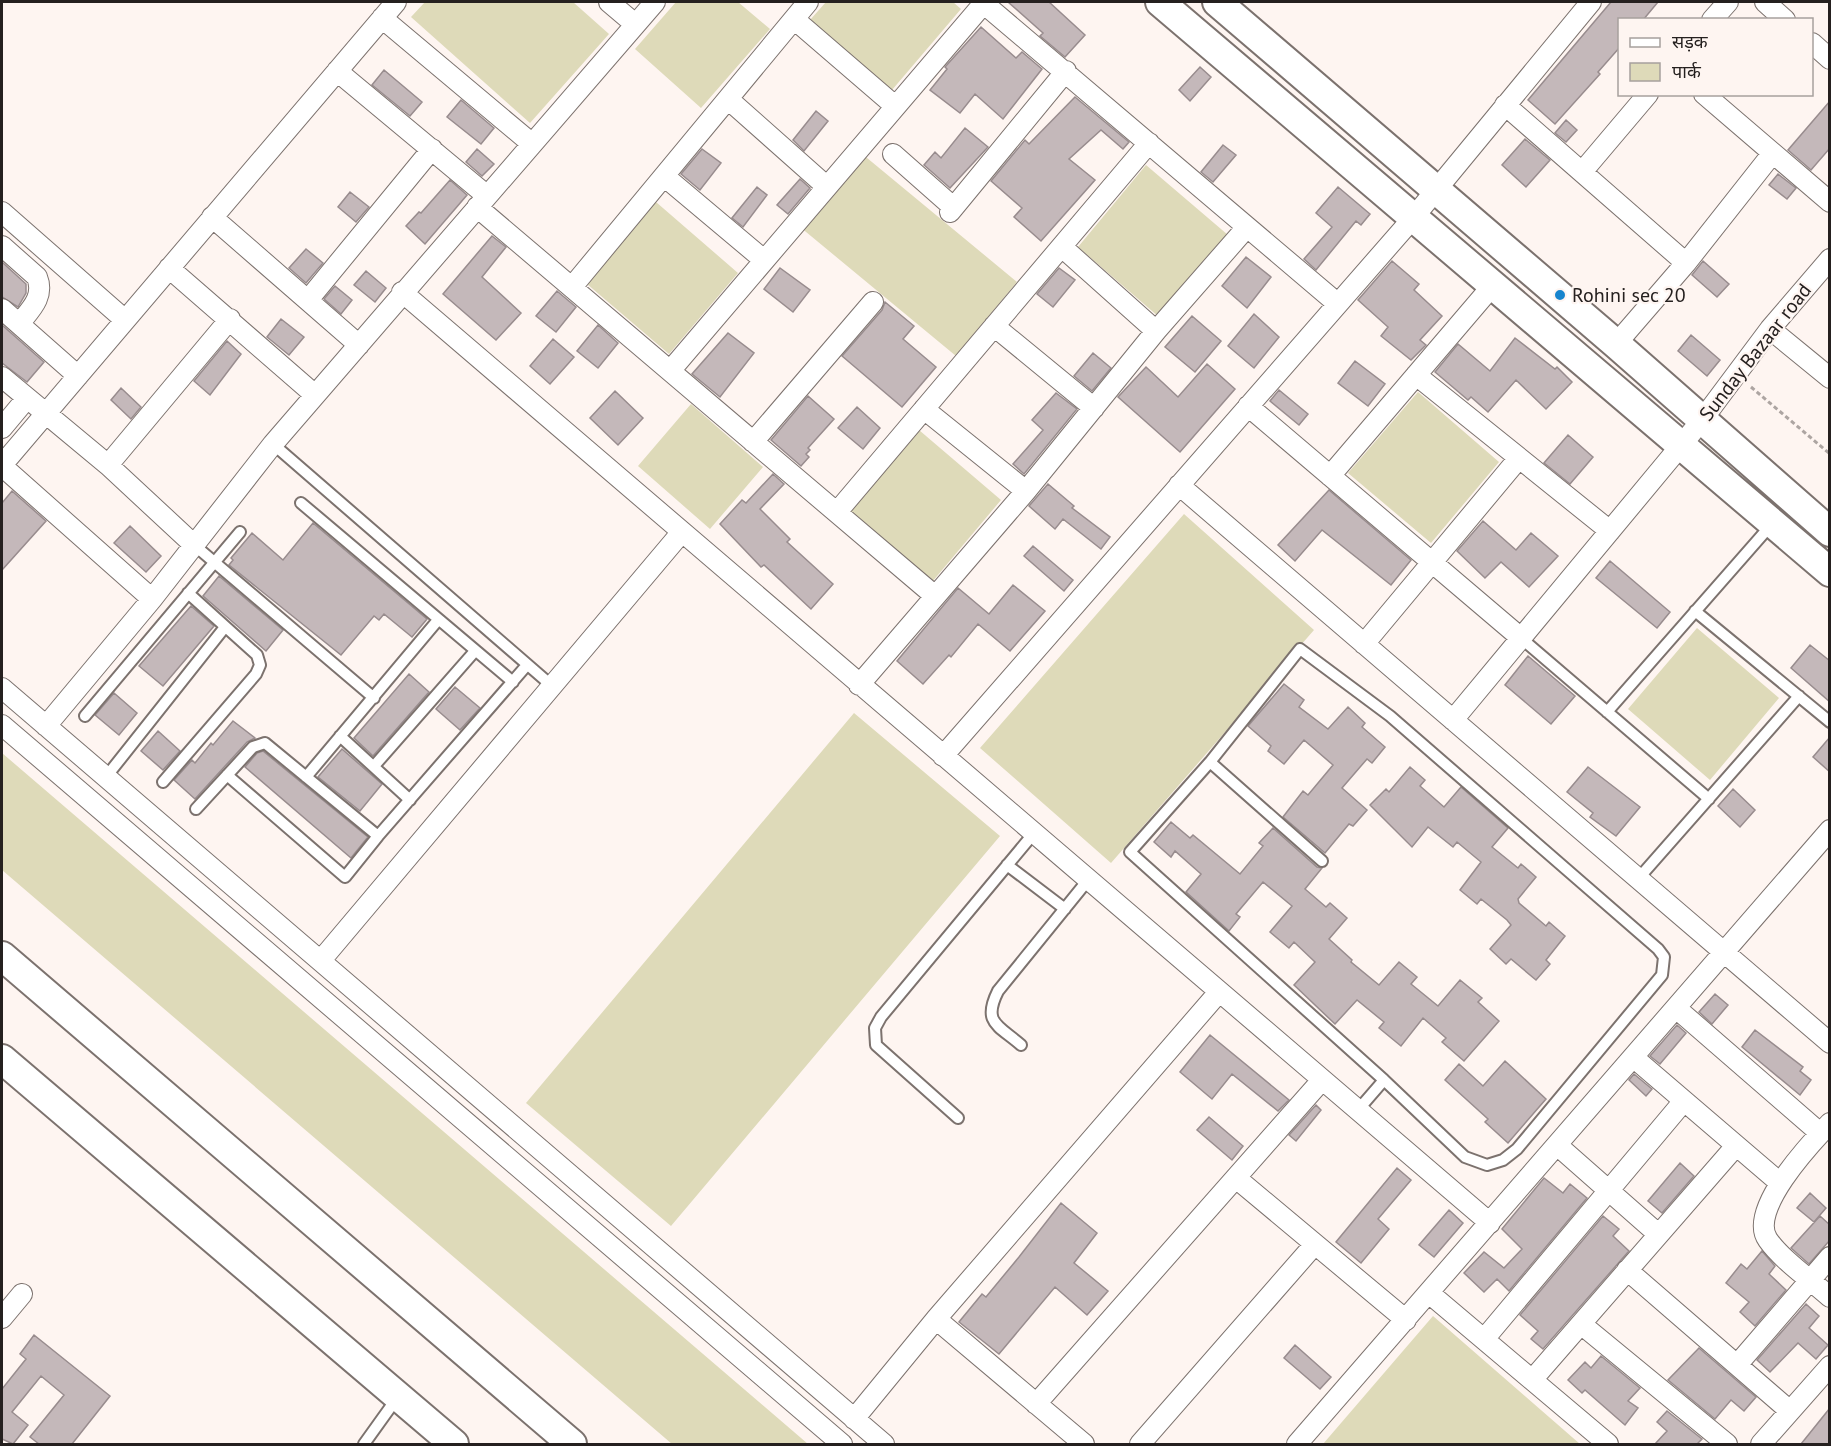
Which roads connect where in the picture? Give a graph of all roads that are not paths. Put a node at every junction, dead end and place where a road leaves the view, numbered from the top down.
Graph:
1 (396, 2) edge
2 (609, 2) edge
3 (655, 2) edge
4 (808, 2) edge
5 (983, 2) edge
6 (1160, 2) edge
7 (1217, 2) edge
8 (1591, 2) edge
9 (1728, 2) edge
10 (1765, 2) edge
11 (382, 18) junction
12 (1714, 18) edge
13 (1783, 18) edge
14 (794, 19) junction
15 (635, 24) junction
16 (1813, 44) edge
17 (1830, 59) edge
18 (337, 71) junction
19 (1066, 71) junction
20 (1646, 96) edge
21 (1706, 96) edge
22 (728, 99) junction
23 (1505, 105) junction
24 (895, 106) junction
25 (531, 143) junction
26 (1149, 143) junction
27 (432, 149) junction
28 (893, 154) dead end
29 (1772, 154) junction
30 (1582, 172) junction
31 (664, 176) junction
32 (826, 186) junction
33 (1436, 190) junction
34 (482, 201) junction
35 (1830, 202) edge
36 (2, 212) edge
37 (212, 217) junction
38 (1413, 218) junction
39 (1247, 227) junction
40 (2, 246) edge
41 (1062, 247) junction
42 (1830, 259) edge
43 (764, 260) junction
44 (1686, 263) junction
45 (169, 268) junction
46 (1493, 285) junction
47 (572, 287) junction
48 (402, 292) junction
49 (308, 300) junction
50 (873, 302) dead end
51 (1338, 304) junction
52 (2, 309) edge
53 (230, 319) junction
54 (125, 320) junction
55 (19, 324) junction
56 (994, 327) junction
57 (1770, 329) junction
58 (1156, 331) junction
59 (1616, 344) junction
60 (359, 345) junction
61 (670, 371) junction
62 (1416, 375) junction
63 (78, 376) junction
64 (2, 377) edge
65 (1830, 378) edge
66 (315, 395) junction
67 (27, 398) junction
68 (1248, 406) junction
69 (1094, 408) junction
70 (924, 409) junction
71 (46, 414) junction
72 (1702, 420) junction
73 (2, 428) edge
74 (753, 441) junction
75 (273, 444) junction
76 (1681, 446) junction
77 (1519, 458) junction
78 (2, 465) edge
79 (108, 465) junction
80 (1330, 476) junction
81 (1179, 485) junction
82 (1026, 491) junction
83 (301, 503) dead end
84 (837, 512) junction
85 (1772, 523) junction
86 (1610, 531) junction
87 (240, 532) dead end
88 (1830, 532) edge
89 (681, 533) junction
90 (193, 544) junction
91 (1433, 562) junction
92 (213, 563) junction
93 (1830, 572) edge
94 (188, 593) junction
95 (935, 596) junction
96 (152, 599) junction
97 (1695, 611) junction
98 (438, 620) junction
99 (225, 627) junction
100 (1521, 638) junction
101 (1364, 644) junction
102 (475, 651) junction
103 (527, 665) junction
104 (513, 682) junction
105 (551, 685) junction
106 (859, 685) junction
107 (2, 688) edge
108 (1799, 696) junction
109 (374, 698) junction
110 (1607, 712) junction
111 (85, 716) dead end
112 (1453, 720) junction
113 (1830, 722) edge
114 (2, 725) edge
115 (46, 726) junction
116 (340, 736) junction
117 (943, 756) junction
118 (1210, 762) junction
119 (374, 766) junction
120 (227, 775) junction
121 (106, 777) junction
122 (306, 777) junction
123 (163, 782) dead end
124 (1708, 799) junction
125 (410, 800) junction
126 (196, 809) dead end
127 (1830, 830) edge
128 (1034, 833) junction
129 (378, 836) junction
130 (1322, 861) dead end
131 (1007, 865) junction
132 (1638, 879) junction
133 (1088, 880) junction
134 (1065, 909) junction
135 (1724, 952) junction
136 (2, 956) edge
137 (322, 959) junction
138 (1219, 992) junction
139 (1676, 1008) junction
140 (1830, 1043) edge
141 (1021, 1045) dead end
142 (1633, 1057) junction
143 (2, 1059) edge
144 (1322, 1080) junction
145 (1384, 1080) junction
146 (1683, 1102) junction
147 (1358, 1110) junction
148 (958, 1118) dead end
149 (1825, 1128) edge
150 (1557, 1145) junction
151 (1735, 1147) junction
152 (1236, 1178) junction
153 (1780, 1183) junction
154 (1609, 1190) junction
155 (1490, 1223) junction
156 (1658, 1234) junction
157 (1315, 1244) junction
158 (1830, 1257) edge
159 (1627, 1270) junction
160 (1810, 1280) junction
161 (1429, 1293) junction
162 (22, 1294) dead end
163 (1830, 1297) edge
164 (2, 1318) edge
165 (936, 1319) junction
166 (1406, 1320) junction
167 (1581, 1324) junction
168 (1485, 1338) junction
169 (1737, 1365) junction
170 (1830, 1366) edge
171 (1532, 1380) junction
172 (398, 1397) junction
173 (1036, 1404) junction
174 (1791, 1411) junction
175 (854, 1419) junction
176 (364, 1444) edge
177 (454, 1444) edge
178 (572, 1444) edge
179 (842, 1444) edge
180 (884, 1444) edge
181 (1084, 1444) edge
182 (1140, 1444) edge
183 (1297, 1444) edge
184 (1608, 1444) edge
185 (1727, 1444) edge
186 (1761, 1444) edge

1 - 11 street
2 - 15 street
3 - 15 street
4 - 14 street
5 - 19 street
5 - 24 street
6 - 38 street
7 - 33 street
8 - 23 street
9 - 12 street
10 - 13 street
11 - 18 street
11 - 25 street
14 - 22 street
14 - 24 street
15 - 25 street
16 - 17 street
18 - 27 street
18 - 37 street
19 - 26 street
19 - 28 street
20 - 30 street
21 - 29 street
22 - 31 street
22 - 32 street
23 - 30 street
23 - 33 street
24 - 32 street
25 - 34 street
26 - 39 street
26 - 41 street
27 - 34 street
27 - 49 street
29 - 35 street
29 - 44 street
30 - 44 street
31 - 43 street
31 - 47 street
32 - 43 street
33 - 38 street
33 - 59 street
34 - 47 street
34 - 48 street
36 - 54 street
37 - 45 street
37 - 49 street
38 - 46 street
38 - 51 street
39 - 51 street
39 - 58 street
40 - 55 street
41 - 56 street
41 - 58 street
42 - 57 street, Sunday Bazaar road
43 - 61 street
44 - 59 street
45 - 53 street
45 - 54 street
46 - 62 street
46 - 76 street
47 - 61 street
48 - 60 street
48 - 89 street
49 - 60 street
50 - 74 street
51 - 68 street
52 - 55 street
53 - 66 street
53 - 79 street
54 - 63 street
55 - 63 street
56 - 69 street
56 - 70 street
57 - 65 street
57 - 72 street, Sunday Bazaar road
58 - 69 street
59 - 72 street
60 - 66 street
61 - 74 street
62 - 77 street
62 - 80 street
63 - 71 street
64 - 67 street
66 - 75 street
67 - 71 street
67 - 73 street
68 - 80 street
68 - 81 street
69 - 82 street
70 - 82 street
70 - 84 street
71 - 78 street
71 - 79 street
72 - 76 street, Sunday Bazaar road
72 - 88 street
74 - 84 street
75 - 90 street
75 - 103 lane
76 - 85 street
76 - 86 street, Sunday Bazaar road
77 - 86 street
77 - 91 street
78 - 96 street
79 - 90 street
80 - 91 street
81 - 101 street
81 - 117 street
82 - 95 street
83 - 98 lane
84 - 95 street
85 - 93 street
85 - 97 lane
86 - 100 street, Sunday Bazaar road
87 - 92 lane
89 - 105 street
89 - 106 street
90 - 92 lane
90 - 96 street
91 - 100 street
91 - 101 street
92 - 94 lane
92 - 109 lane
94 - 99 lane
94 - 111 lane
95 - 106 street
96 - 115 street
97 - 108 lane
97 - 110 lane
98 - 102 lane
98 - 109 lane
99 - 121 lane
99 - 123 lane
100 - 110 lane
100 - 112 street, Sunday Bazaar road
101 - 112 street
102 - 104 lane
102 - 119 lane
103 - 104 lane
103 - 105 lane
104 - 125 lane
105 - 137 street
106 - 117 street
107 - 115 street
108 - 113 lane
108 - 124 lane
109 - 116 lane
110 - 124 lane
112 - 132 street
114 - 179 street
115 - 121 street
116 - 119 lane
116 - 122 lane
117 - 128 street
118 - 130 lane
118 - 145 lane
118 - 145 lane
119 - 125 lane
120 - 122 lane
120 - 126 lane
120 - 129 lane
121 - 137 street
122 - 129 lane
124 - 132 lane
125 - 129 lane
127 - 135 street
128 - 131 lane
128 - 133 street
131 - 134 lane
131 - 148 lane
132 - 135 street
133 - 134 lane
133 - 138 street
134 - 141 lane
135 - 139 street
135 - 140 street
136 - 178 street
137 - 175 street
138 - 144 street
138 - 165 street
139 - 142 street
139 - 149 street
142 - 146 street
142 - 150 street
143 - 172 street
144 - 147 street
144 - 152 street
145 - 147 lane
146 - 151 street
146 - 154 street
147 - 155 street
149 - 153 street
150 - 154 street
150 - 155 street
151 - 153 street
151 - 156 street
152 - 157 street
152 - 173 street
153 - 160 street
154 - 156 street
154 - 168 street
155 - 161 street
156 - 159 street
157 - 166 street
157 - 182 street
158 - 160 street
159 - 167 street
159 - 169 street
160 - 163 street
160 - 169 street
161 - 166 street
161 - 168 street
162 - 164 street
165 - 173 street
165 - 175 street
166 - 183 street
167 - 171 street
167 - 185 street
168 - 171 street
169 - 174 street
170 - 174 street
171 - 184 street
172 - 176 lane
172 - 177 street
173 - 181 street
174 - 186 street
175 - 180 street

